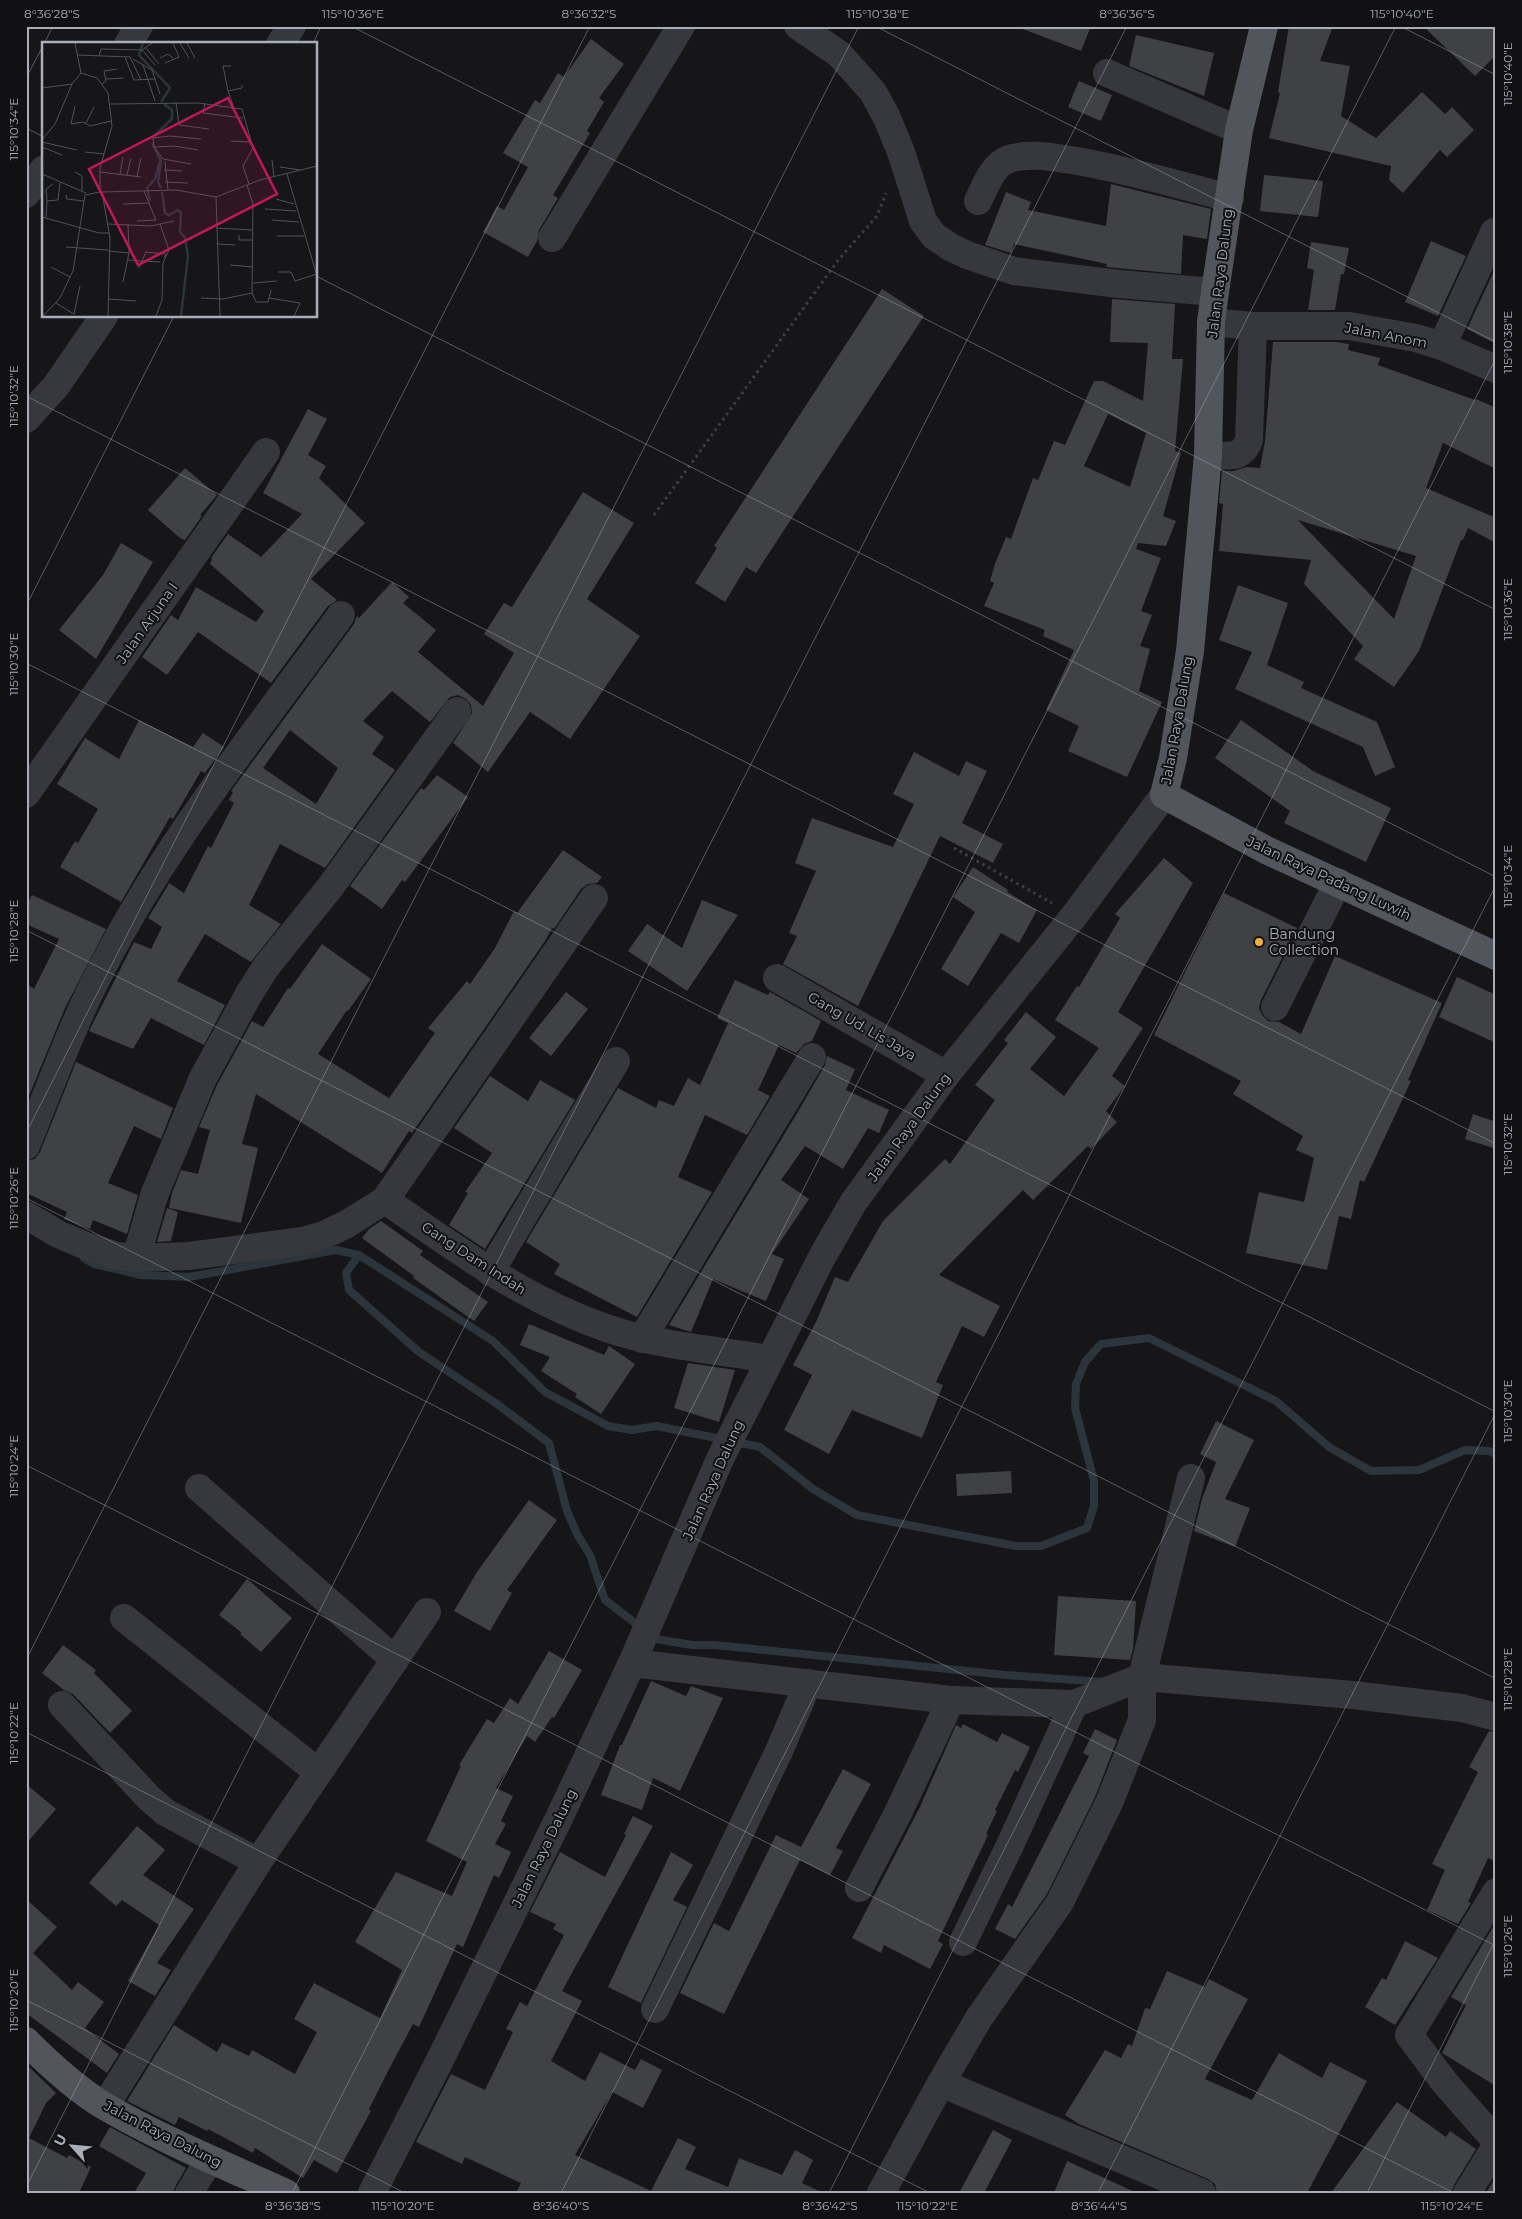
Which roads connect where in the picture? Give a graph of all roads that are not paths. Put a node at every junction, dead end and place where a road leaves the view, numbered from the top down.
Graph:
1 (139, 26) edge
2 (292, 26) edge
3 (681, 26) edge
4 (798, 26) edge
5 (1264, 26) edge
6 (129, 42) edge
7 (281, 42) edge
8 (1107, 72) dead end
9 (1239, 130) junction
10 (42, 171) edge
11 (26, 194) edge
12 (1230, 198) junction
13 (978, 202) dead end
14 (1494, 232) dead end
15 (552, 238) dead end
16 (1215, 292) junction
17 (103, 318) edge
18 (1211, 322) junction
19 (1253, 326) junction
20 (1442, 346) junction
21 (1496, 369) edge
22 (26, 419) edge
23 (266, 452) dead end
24 (1208, 455) junction
25 (341, 615) dead end
26 (457, 710) dead end
27 (26, 794) edge
28 (1164, 795) junction
29 (1338, 882) junction
30 (594, 898) dead end
31 (1496, 956) edge
32 (777, 978) dead end
33 (1275, 1007) dead end
34 (812, 1057) dead end
35 (616, 1061) dead end
36 (946, 1074) junction
37 (26, 1146) edge
38 (385, 1200) junction
39 (26, 1215) edge
40 (136, 1258) junction
41 (490, 1272) junction
42 (642, 1339) junction
43 (769, 1359) junction
44 (1191, 1478) dead end
45 (199, 1488) dead end
46 (427, 1612) dead end
47 (124, 1618) dead end
48 (395, 1660) junction
49 (632, 1663) junction
50 (1142, 1677) junction
51 (808, 1683) junction
52 (951, 1700) junction
53 (1074, 1704) junction
54 (62, 1705) dead end
55 (1496, 1716) edge
56 (318, 1772) junction
57 (258, 1862) junction
58 (859, 1888) dead end
59 (1496, 1892) edge
60 (963, 1942) dead end
61 (655, 2009) dead end
62 (26, 2041) edge
63 (941, 2083) junction
64 (105, 2106) junction
65 (1496, 2141) edge
66 (1496, 2146) edge
67 (210, 2158) junction
68 (189, 2193) edge
69 (286, 2193) edge
70 (372, 2193) edge
71 (881, 2193) edge
72 (1202, 2193) edge
73 (1467, 2193) edge

1 - 6 street
2 - 7 street
3 - 15 street
4 - 16 street
5 - 9 main road, Jalan Raya Dalung
8 - 9 street
9 - 12 main road, Jalan Raya Dalung
10 - 11 street
12 - 13 street
12 - 16 main road, Jalan Raya Dalung
14 - 20 street
16 - 18 main road, Jalan Raya Dalung
17 - 22 street
18 - 19 street, Jalan Anom
18 - 24 main road, Jalan Raya Dalung
19 - 20 street, Jalan Anom
19 - 24 street
20 - 21 street, Jalan Anom
23 - 27 street, Jalan Arjuna I
24 - 28 main road, Jalan Raya Dalung
25 - 37 street
26 - 40 street
28 - 29 main road, Jalan Raya Padang Luwih
28 - 36 street, Jalan Raya Dalung
29 - 31 main road, Jalan Raya Padang Luwih
29 - 33 street
30 - 38 street
32 - 36 street, Gang Ud. Lis Jaya
34 - 42 street
35 - 41 street
36 - 43 street, Jalan Raya Dalung
38 - 40 street
38 - 41 street, Gang Dam Indah
39 - 40 street
41 - 42 street, Gang Dam Indah
42 - 43 street, Gang Dam Indah
43 - 49 street, Jalan Raya Dalung
44 - 50 street
45 - 48 street
46 - 48 street
47 - 56 street
48 - 56 street
49 - 51 street
49 - 70 street, Jalan Raya Dalung
50 - 53 street
50 - 55 street
50 - 63 street
51 - 52 street
51 - 61 street
52 - 53 street
52 - 58 street
53 - 60 street
54 - 57 street
56 - 57 street
57 - 64 street
59 - 65 street
62 - 64 main road, Jalan Raya Dalung
63 - 71 street
63 - 72 street
64 - 67 main road, Jalan Raya Dalung
66 - 73 street
67 - 68 street
67 - 69 main road, Jalan Raya Dalung

